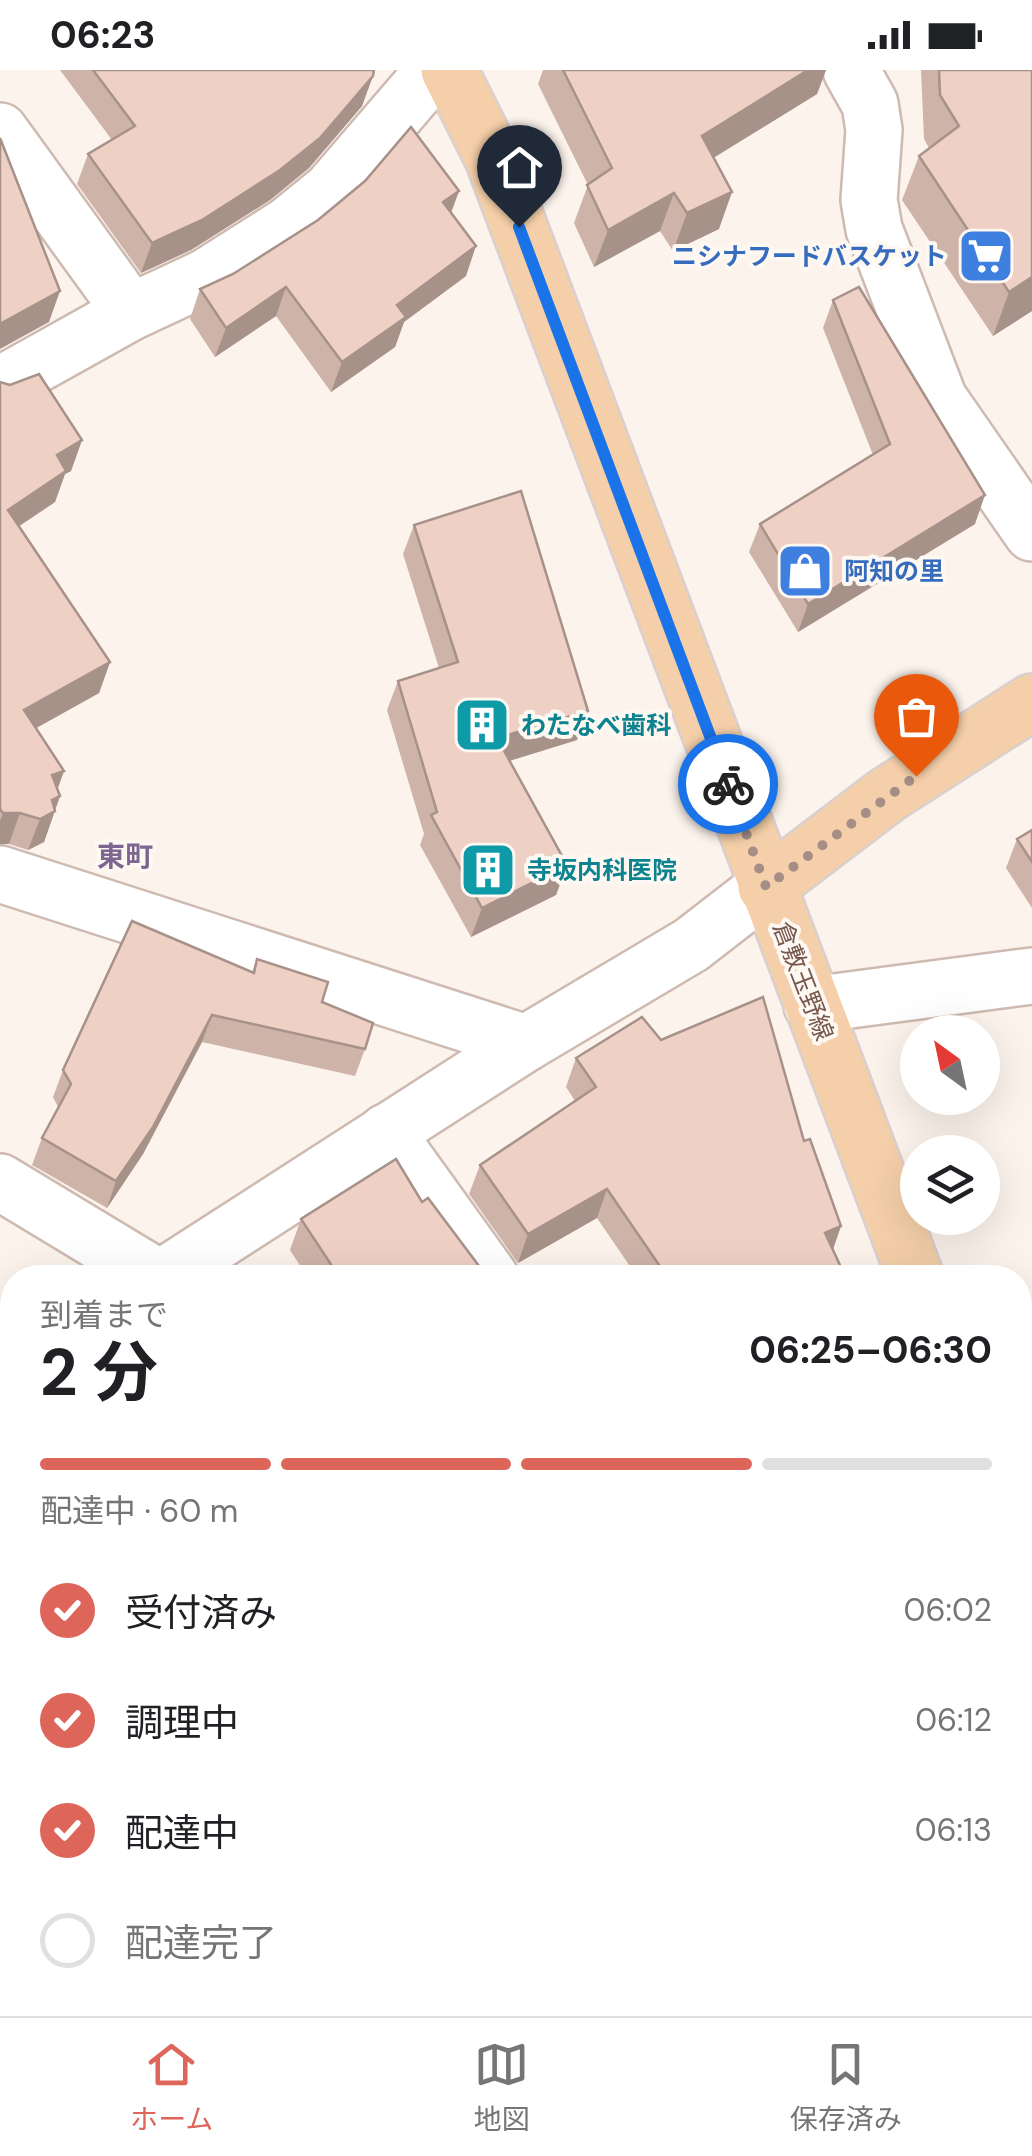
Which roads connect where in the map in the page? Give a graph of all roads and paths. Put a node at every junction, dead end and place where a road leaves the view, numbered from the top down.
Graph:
1 (434, 70) edge
2 (449, 70) edge
3 (851, 70) edge
4 (0, 131) edge
5 (131, 312) junction
6 (0, 386) edge
7 (1032, 532) edge
8 (1032, 702) edge
9 (0, 874) edge
10 (766, 887) junction
11 (1032, 976) edge
12 (812, 1005) junction
13 (526, 1043) junction
14 (386, 1132) junction
15 (0, 1182) edge
16 (138, 1265) edge
17 (180, 1265) edge
18 (482, 1265) edge
19 (911, 1265) edge

1 - 5 street
2 - 10 main road, 倉敷玉野線
3 - 7 street
4 - 5 street
5 - 6 street
8 - 10 main road
9 - 13 street
10 - 12 main road, 倉敷玉野線
10 - 13 street
11 - 12 street
12 - 19 main road, 倉敷玉野線
13 - 14 street
14 - 17 street
14 - 18 street
15 - 16 street

